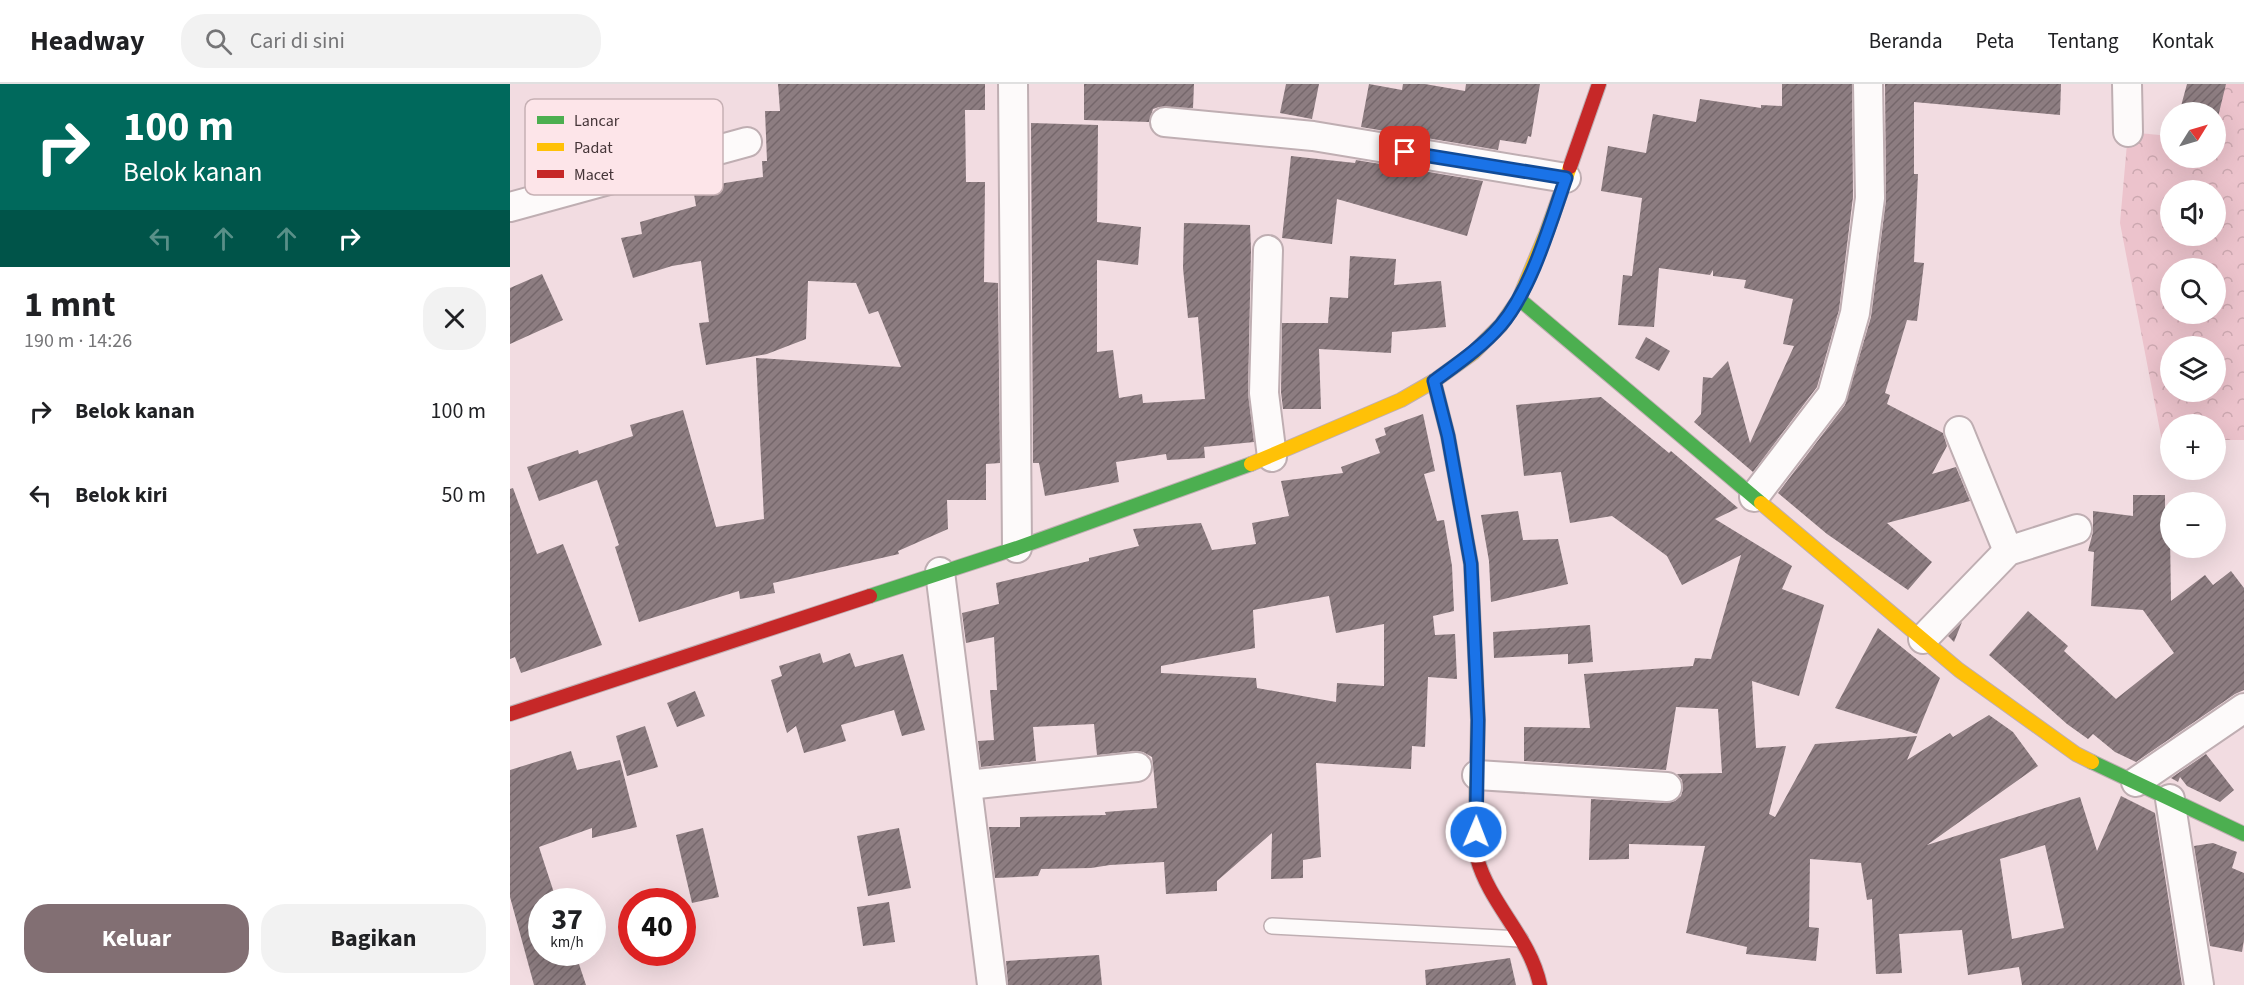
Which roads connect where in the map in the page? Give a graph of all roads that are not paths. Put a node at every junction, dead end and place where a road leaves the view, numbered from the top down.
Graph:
1 (1013, 84) edge
2 (1599, 84) edge
3 (1868, 84) edge
4 (2127, 84) edge
5 (1165, 122) dead end
6 (2128, 132) dead end
7 (747, 142) dead end
8 (723, 149) edge
9 (1566, 178) junction
10 (554, 195) edge
11 (510, 207) edge
12 (1268, 250) dead end
13 (1519, 299) junction
14 (1434, 381) junction
15 (1959, 431) dead end
16 (1272, 457) junction
17 (1754, 497) junction
18 (2077, 530) dead end
19 (1017, 548) junction
20 (2008, 551) junction
21 (940, 572) junction
22 (1923, 639) junction
23 (2244, 708) edge
24 (510, 714) edge
25 (1137, 767) dead end
26 (1477, 775) junction
27 (2136, 782) junction
28 (968, 785) junction
29 (1667, 787) dead end
30 (2170, 799) junction
31 (2244, 834) edge
32 (1272, 926) dead end
33 (1520, 939) junction
34 (992, 985) edge
35 (1540, 985) edge
36 (2199, 985) edge

1 - 19 street
2 - 9 main road
3 - 17 street
4 - 6 street
5 - 9 street
7 - 8 street
9 - 13 main road
10 - 11 street
12 - 16 street
13 - 14 main road
13 - 17 main road
14 - 16 main road
14 - 26 main road
15 - 20 street
16 - 19 main road
17 - 22 main road
18 - 20 street
19 - 21 main road
20 - 22 street
21 - 24 main road
21 - 28 street
22 - 27 main road
23 - 27 street
25 - 28 street
26 - 29 street
26 - 33 main road
27 - 30 main road
28 - 34 street
30 - 31 main road
30 - 36 street
32 - 33 lane
33 - 35 main road

